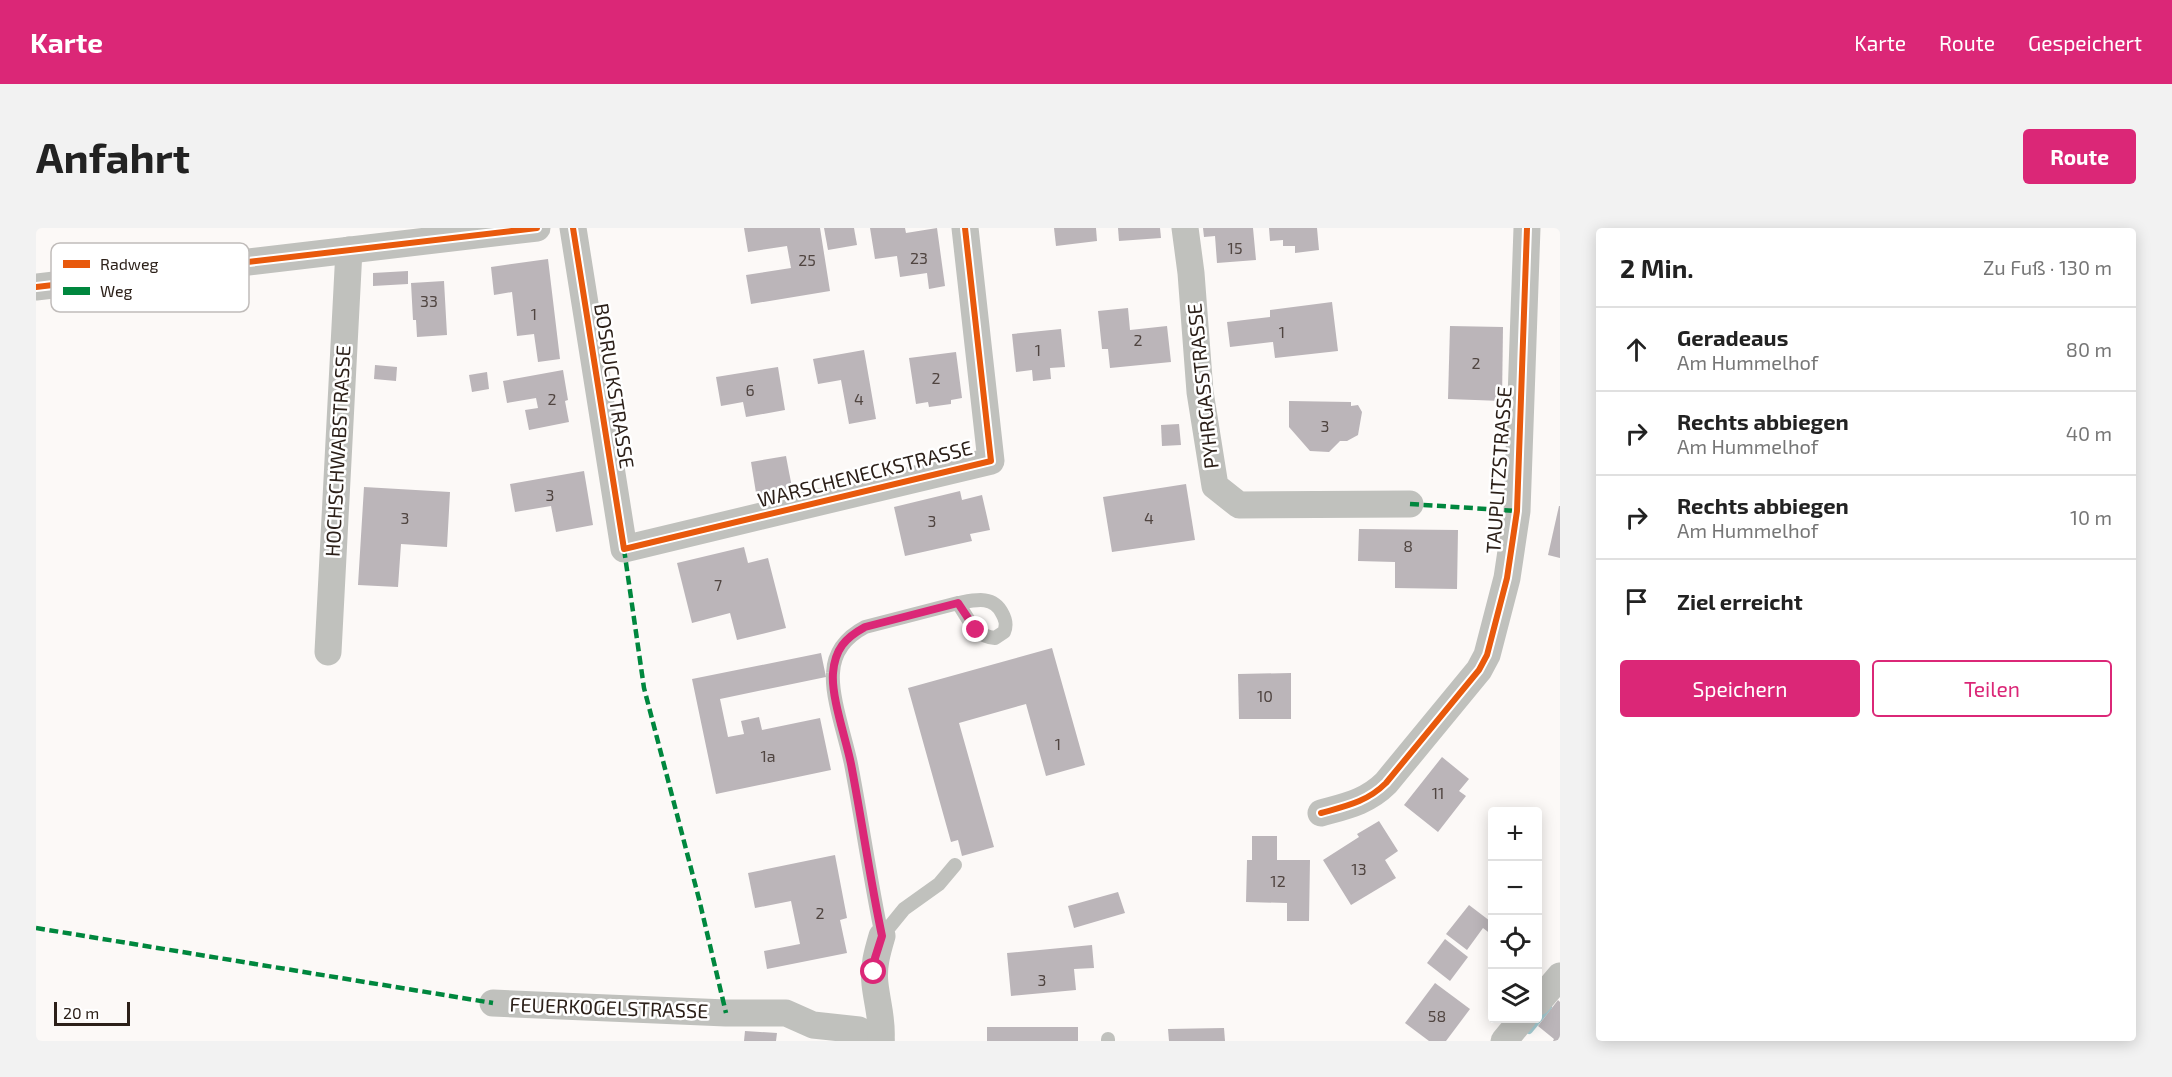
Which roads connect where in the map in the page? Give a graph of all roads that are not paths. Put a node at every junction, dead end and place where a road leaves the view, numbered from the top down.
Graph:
1 (537, 228) edge
2 (573, 228) edge
3 (966, 228) edge
4 (1185, 228) edge
5 (1527, 228) edge
6 (349, 250) junction
7 (249, 262) edge
8 (51, 285) edge
9 (36, 287) edge
10 (1410, 504) dead end
11 (624, 549) joint
12 (958, 603) dead end
13 (328, 652) dead end
14 (1321, 813) dead end
15 (955, 865) dead end
16 (882, 936) junction
17 (1560, 976) edge
18 (1542, 997) edge
19 (493, 1003) dead end
20 (1519, 1023) edge
21 (881, 1041) edge
22 (1504, 1041) edge

1 - 6 street
2 - 11 street, BOSRUCKSTRASSE
3 - 11 street, WARSCHENECKSTRASSE
4 - 10 street, PYHRGASSTRASSE
5 - 14 street, TAUPLITZSTRASSE
6 - 7 street
6 - 13 street, HOCHSCHWABSTRASSE
8 - 9 street
12 - 16 lane
15 - 16 lane
16 - 21 street
17 - 18 street
19 - 21 street, FEUERKOGELSTRASSE
20 - 22 street

